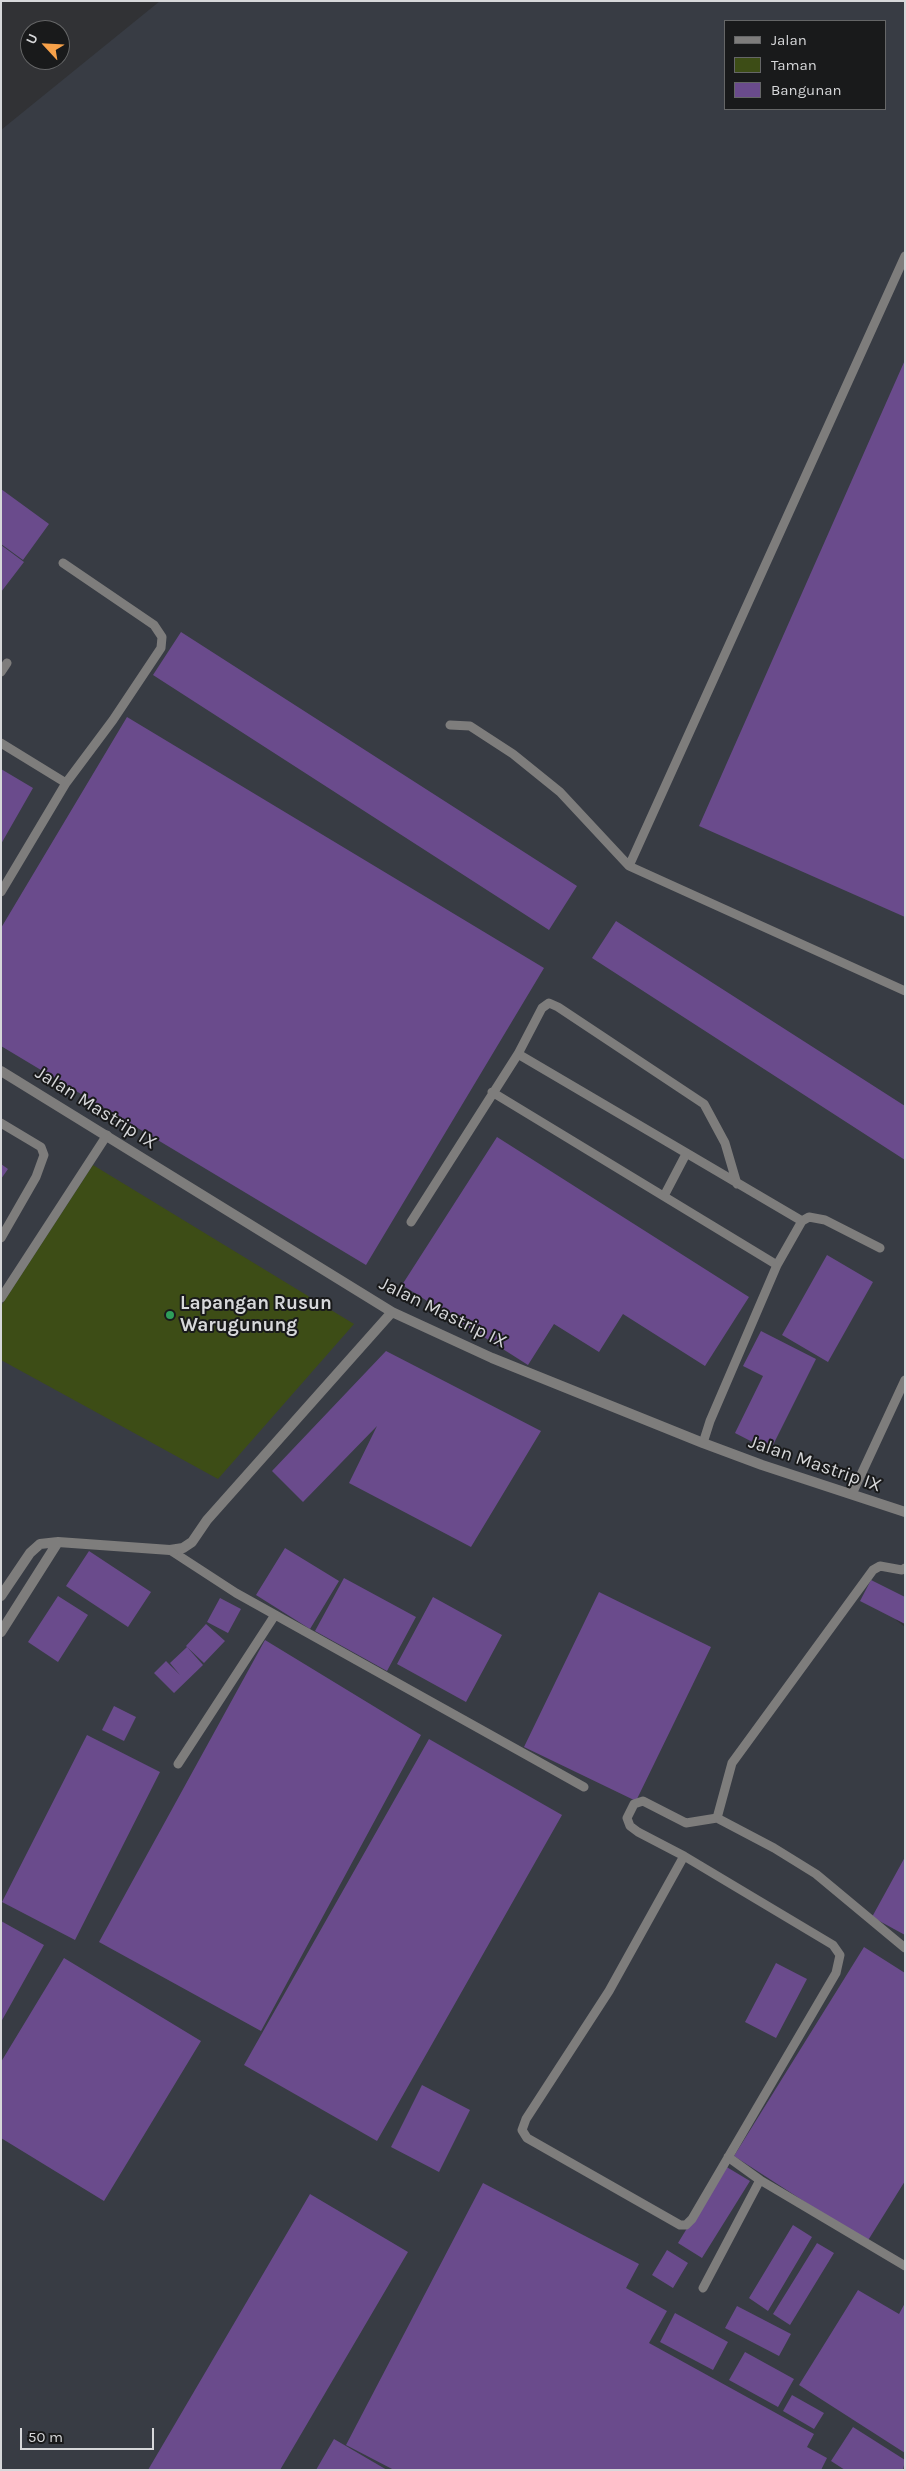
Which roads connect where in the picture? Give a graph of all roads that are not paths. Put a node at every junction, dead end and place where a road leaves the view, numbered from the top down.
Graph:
1 (905, 256) edge
2 (63, 562) dead end
3 (7, 663) dead end
4 (1, 672) edge
5 (450, 725) dead end
6 (1, 743) edge
7 (66, 783) junction
8 (629, 866) junction
9 (1, 892) edge
10 (905, 991) edge
11 (518, 1054) junction
12 (1, 1070) edge
13 (492, 1092) junction
14 (1, 1123) edge
15 (107, 1135) junction
16 (686, 1154) junction
17 (737, 1184) junction
18 (664, 1196) junction
19 (802, 1221) junction
20 (411, 1222) dead end
21 (1, 1238) edge
22 (880, 1248) dead end
23 (777, 1265) junction
24 (1, 1298) edge
25 (392, 1312) junction
26 (905, 1380) edge
27 (703, 1443) junction
28 (852, 1494) junction
29 (905, 1512) edge
30 (58, 1542) junction
31 (170, 1550) junction
32 (905, 1568) edge
33 (1, 1596) edge
34 (275, 1615) junction
35 (1, 1632) edge
36 (178, 1764) dead end
37 (584, 1788) dead end
38 (717, 1818) junction
39 (684, 1856) junction
40 (905, 1948) edge
41 (728, 2157) junction
42 (760, 2180) junction
43 (905, 2266) edge
44 (703, 2288) dead end

1 - 8 lane
2 - 7 lane
3 - 4 lane
5 - 8 lane
6 - 7 lane
7 - 9 lane
8 - 10 lane
11 - 13 lane
11 - 16 lane
11 - 17 lane
12 - 15 street, Jalan Mastrip IX
13 - 18 lane
13 - 20 lane
14 - 21 lane
15 - 24 lane
15 - 25 street, Jalan Mastrip IX
16 - 17 lane
16 - 18 lane
17 - 19 lane
18 - 23 lane
19 - 22 lane
19 - 23 lane
23 - 27 lane
25 - 27 street, Jalan Mastrip IX
25 - 31 street
26 - 28 lane
27 - 28 street, Jalan Mastrip IX
28 - 29 street, Jalan Mastrip IX
30 - 31 street
30 - 33 street
30 - 35 street
31 - 34 lane
32 - 38 lane
34 - 36 lane
34 - 37 lane
38 - 39 lane
38 - 40 lane
39 - 41 lane
39 - 41 lane
41 - 42 lane
42 - 43 lane
42 - 44 lane

